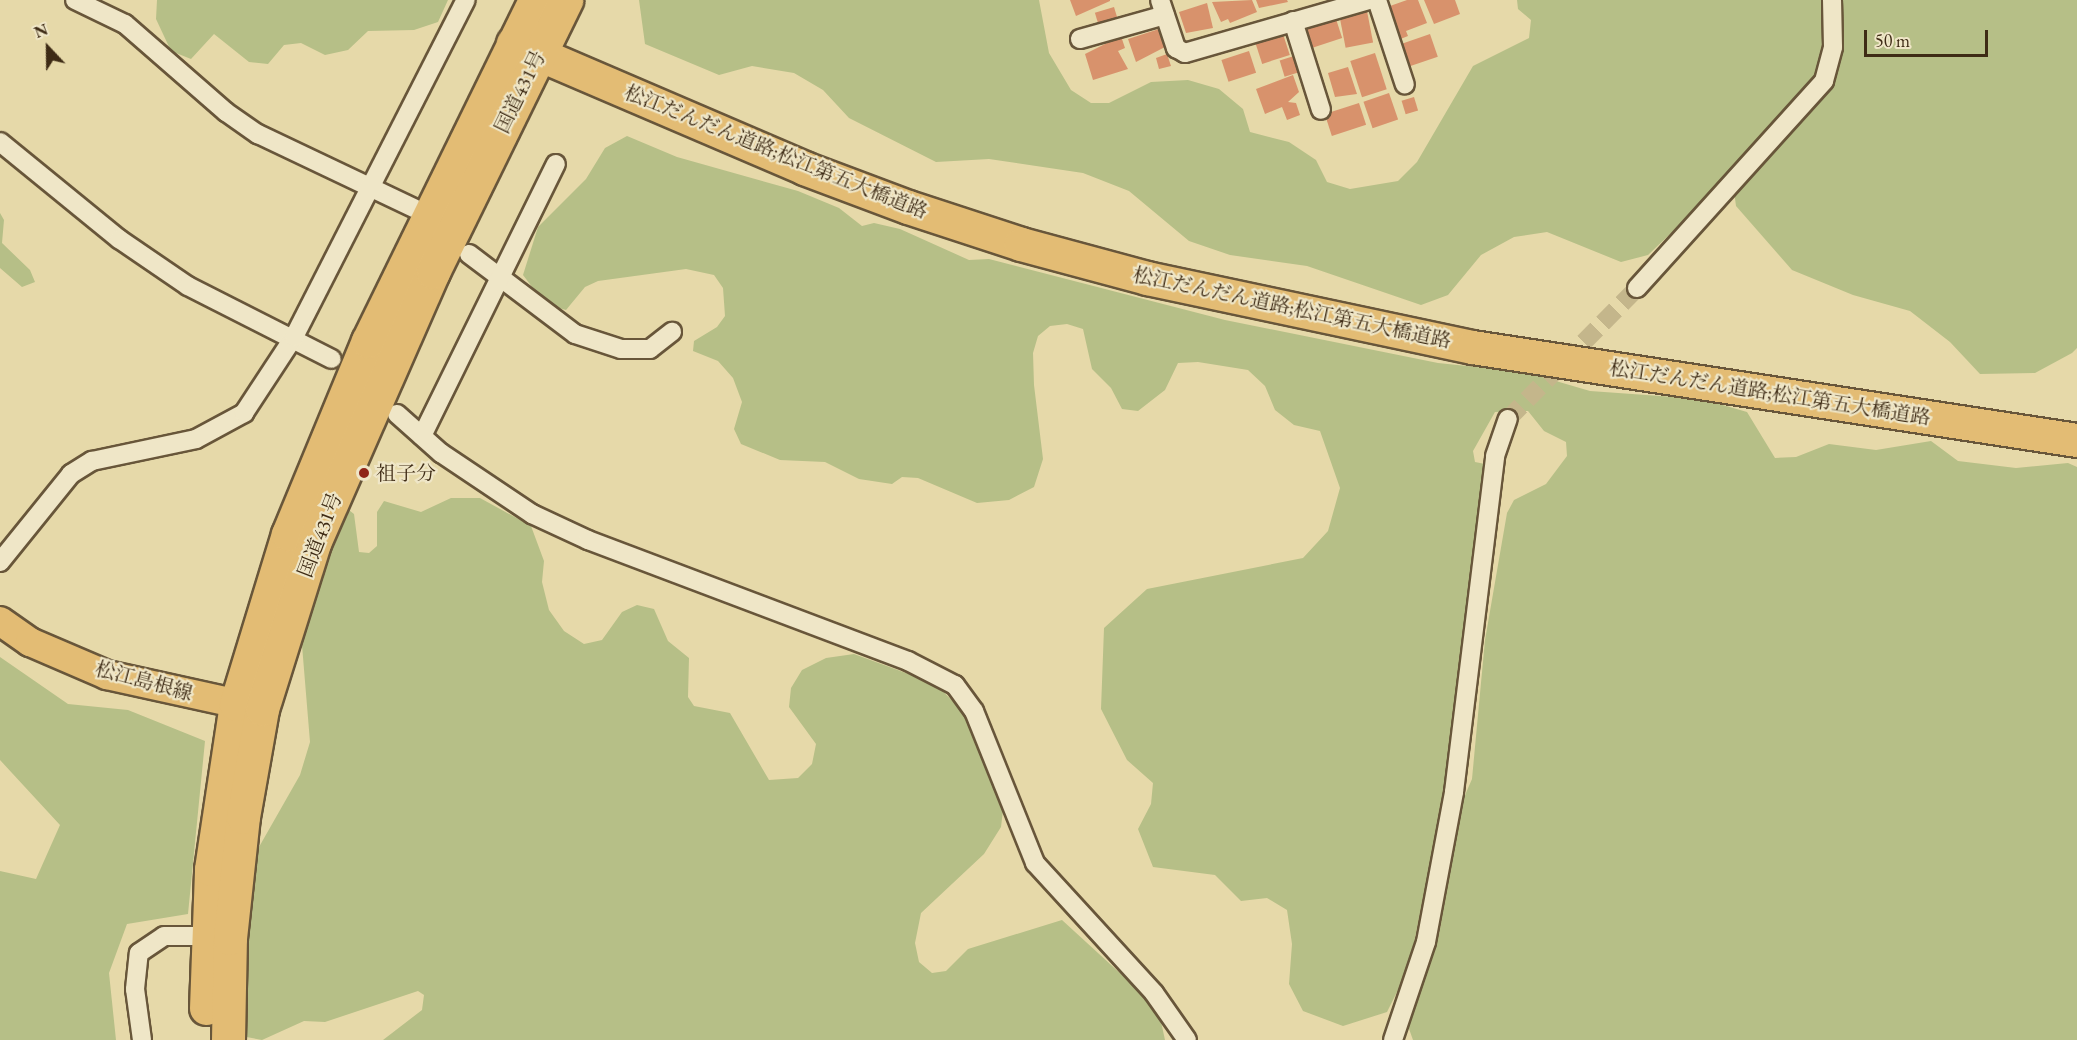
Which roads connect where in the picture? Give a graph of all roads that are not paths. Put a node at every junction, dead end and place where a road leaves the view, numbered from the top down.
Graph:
1 (75, 0) edge
2 (466, 0) edge
3 (535, 0) edge
4 (566, 0) edge
5 (1369, 0) edge
6 (1377, 0) edge
7 (1832, 0) edge
8 (1162, 7) edge
9 (1293, 21) junction
10 (1080, 39) dead end
11 (526, 48) junction
12 (1405, 85) dead end
13 (1321, 110) dead end
14 (0, 142) edge
15 (556, 164) dead end
16 (370, 184) junction
17 (414, 208) dead end
18 (469, 254) dead end
19 (1637, 288) tunnel mouth
20 (672, 332) dead end
21 (294, 337) junction
22 (332, 359) dead end
23 (397, 414) dead end
24 (1508, 419) tunnel mouth
25 (422, 436) junction
26 (2072, 439) edge
27 (0, 562) edge
28 (0, 621) edge
29 (249, 706) junction
30 (206, 936) junction
31 (142, 1040) edge
32 (206, 1040) edge
33 (228, 1040) edge
34 (1187, 1040) edge
35 (1393, 1040) edge

1 - 16 street
2 - 16 street
3 - 11 highway, 国道431号
4 - 11 highway, 国道431号
5 - 9 street
6 - 12 street
7 - 19 street
8 - 9 street
8 - 10 street
9 - 13 street
11 - 26 highway, 松江だんだん道路;松江第五大橋道路
11 - 29 highway, 国道431号
14 - 21 street
15 - 25 street
16 - 17 street
16 - 21 street
18 - 20 street
21 - 22 street
21 - 27 street
23 - 25 street
24 - 35 street
25 - 34 street
28 - 29 main road, 松江島根線
29 - 30 highway, 国道431号
29 - 33 highway, 国道431号
30 - 31 street
30 - 32 highway, 国道431号

